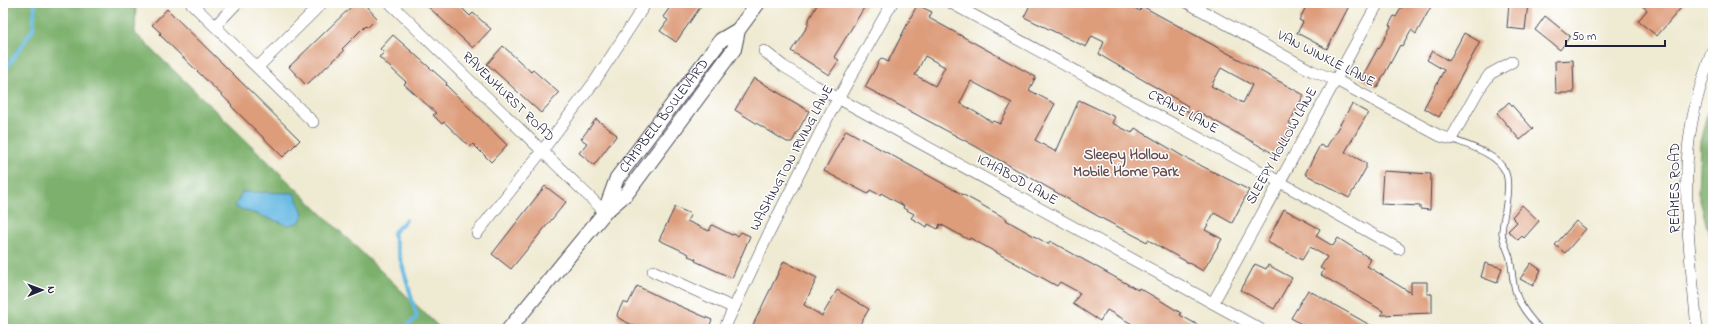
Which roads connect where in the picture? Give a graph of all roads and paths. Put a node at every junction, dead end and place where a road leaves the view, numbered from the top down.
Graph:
1 (191, 3) edge
2 (237, 3) edge
3 (322, 3) edge
4 (390, 3) edge
5 (646, 3) edge
6 (758, 3) edge
7 (892, 3) edge
8 (951, 3) edge
9 (1188, 3) edge
10 (1378, 3) edge
11 (215, 26) junction
12 (1713, 49) edge
13 (764, 51) dead end
14 (1512, 62) dead end
15 (258, 67) junction
16 (1336, 80) junction
17 (839, 99) junction
18 (313, 122) dead end
19 (1451, 139) junction
20 (542, 151) junction
21 (1280, 182) junction
22 (605, 212) junction
23 (477, 233) dead end
24 (1399, 249) dead end
25 (653, 271) dead end
26 (1213, 303) junction
27 (734, 308) junction
28 (509, 329) edge
29 (724, 329) edge
30 (1260, 329) edge
31 (1540, 329) edge
32 (1697, 329) edge

1 - 11 street
2 - 11 street
3 - 15 street
4 - 20 street, RAVENHURST ROAD
5 - 20 street
6 - 22 street, CAMPBELL BOULEVARD
7 - 17 street, WASHINGTON IRVING LANE
8 - 21 street, CRANE LANE
9 - 16 street, VAN WINKLE LANE
10 - 16 street, SLEEPY HOLLOW LANE
11 - 15 street
12 - 32 street, REAMES ROAD
13 - 17 street, ICHABOD LANE
14 - 19 street
15 - 18 street
16 - 19 street, VAN WINKLE LANE
16 - 21 street, SLEEPY HOLLOW LANE
17 - 26 street, ICHABOD LANE
17 - 27 street, WASHINGTON IRVING LANE
19 - 31 lane
20 - 22 street, RAVENHURST ROAD
20 - 23 street
21 - 24 street, CRANE LANE
21 - 26 street, SLEEPY HOLLOW LANE
22 - 28 street, CAMPBELL BOULEVARD
25 - 27 street
26 - 30 street, ICHABOD LANE
27 - 29 street, WASHINGTON IRVING LANE

